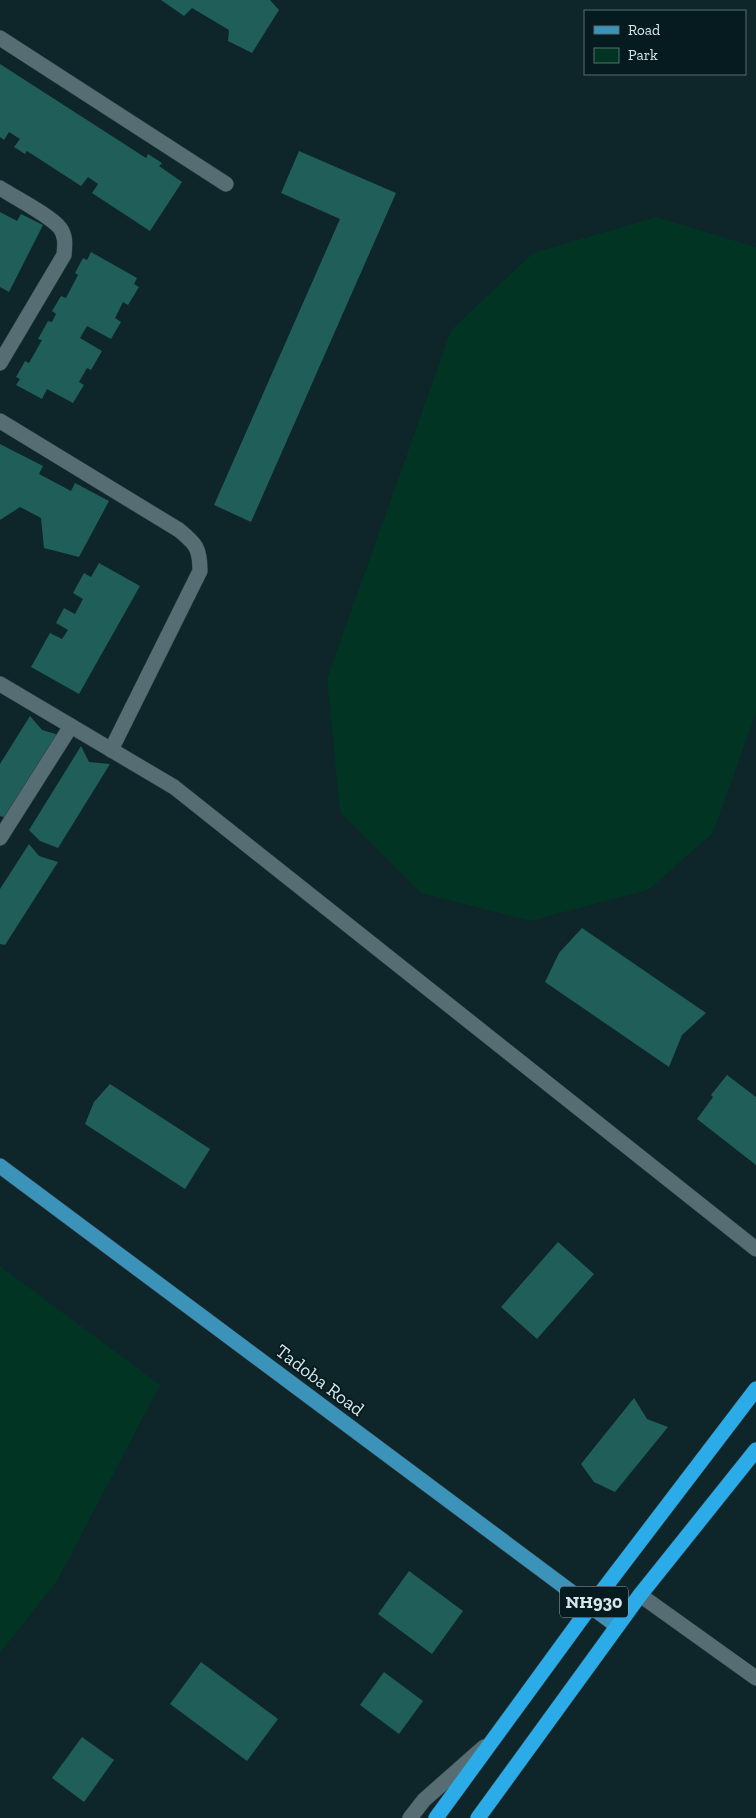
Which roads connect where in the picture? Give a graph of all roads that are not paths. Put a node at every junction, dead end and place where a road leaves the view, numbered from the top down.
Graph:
1 (0, 38) edge
2 (226, 184) dead end
3 (0, 188) edge
4 (0, 363) edge
5 (0, 421) edge
6 (0, 684) edge
7 (72, 726) junction
8 (111, 750) junction
9 (0, 838) edge
10 (0, 1166) edge
11 (756, 1249) edge
12 (756, 1389) edge
13 (756, 1450) edge
14 (640, 1594) junction
15 (590, 1607) junction
16 (617, 1626) junction
17 (756, 1678) edge
18 (500, 1732) junction
19 (410, 1818) edge
20 (436, 1818) edge
21 (478, 1818) edge

1 - 2 street
3 - 4 street
5 - 8 street
6 - 7 street
7 - 8 street
7 - 9 street
8 - 11 street
10 - 15 main road, Tadoba Road
12 - 15 highway, NH930
13 - 14 highway, NH930
14 - 16 highway, NH930
14 - 17 street
15 - 16 main road, Tadoba Road
15 - 18 highway, NH930
16 - 21 highway, NH930
18 - 19 street
18 - 20 highway, NH930

